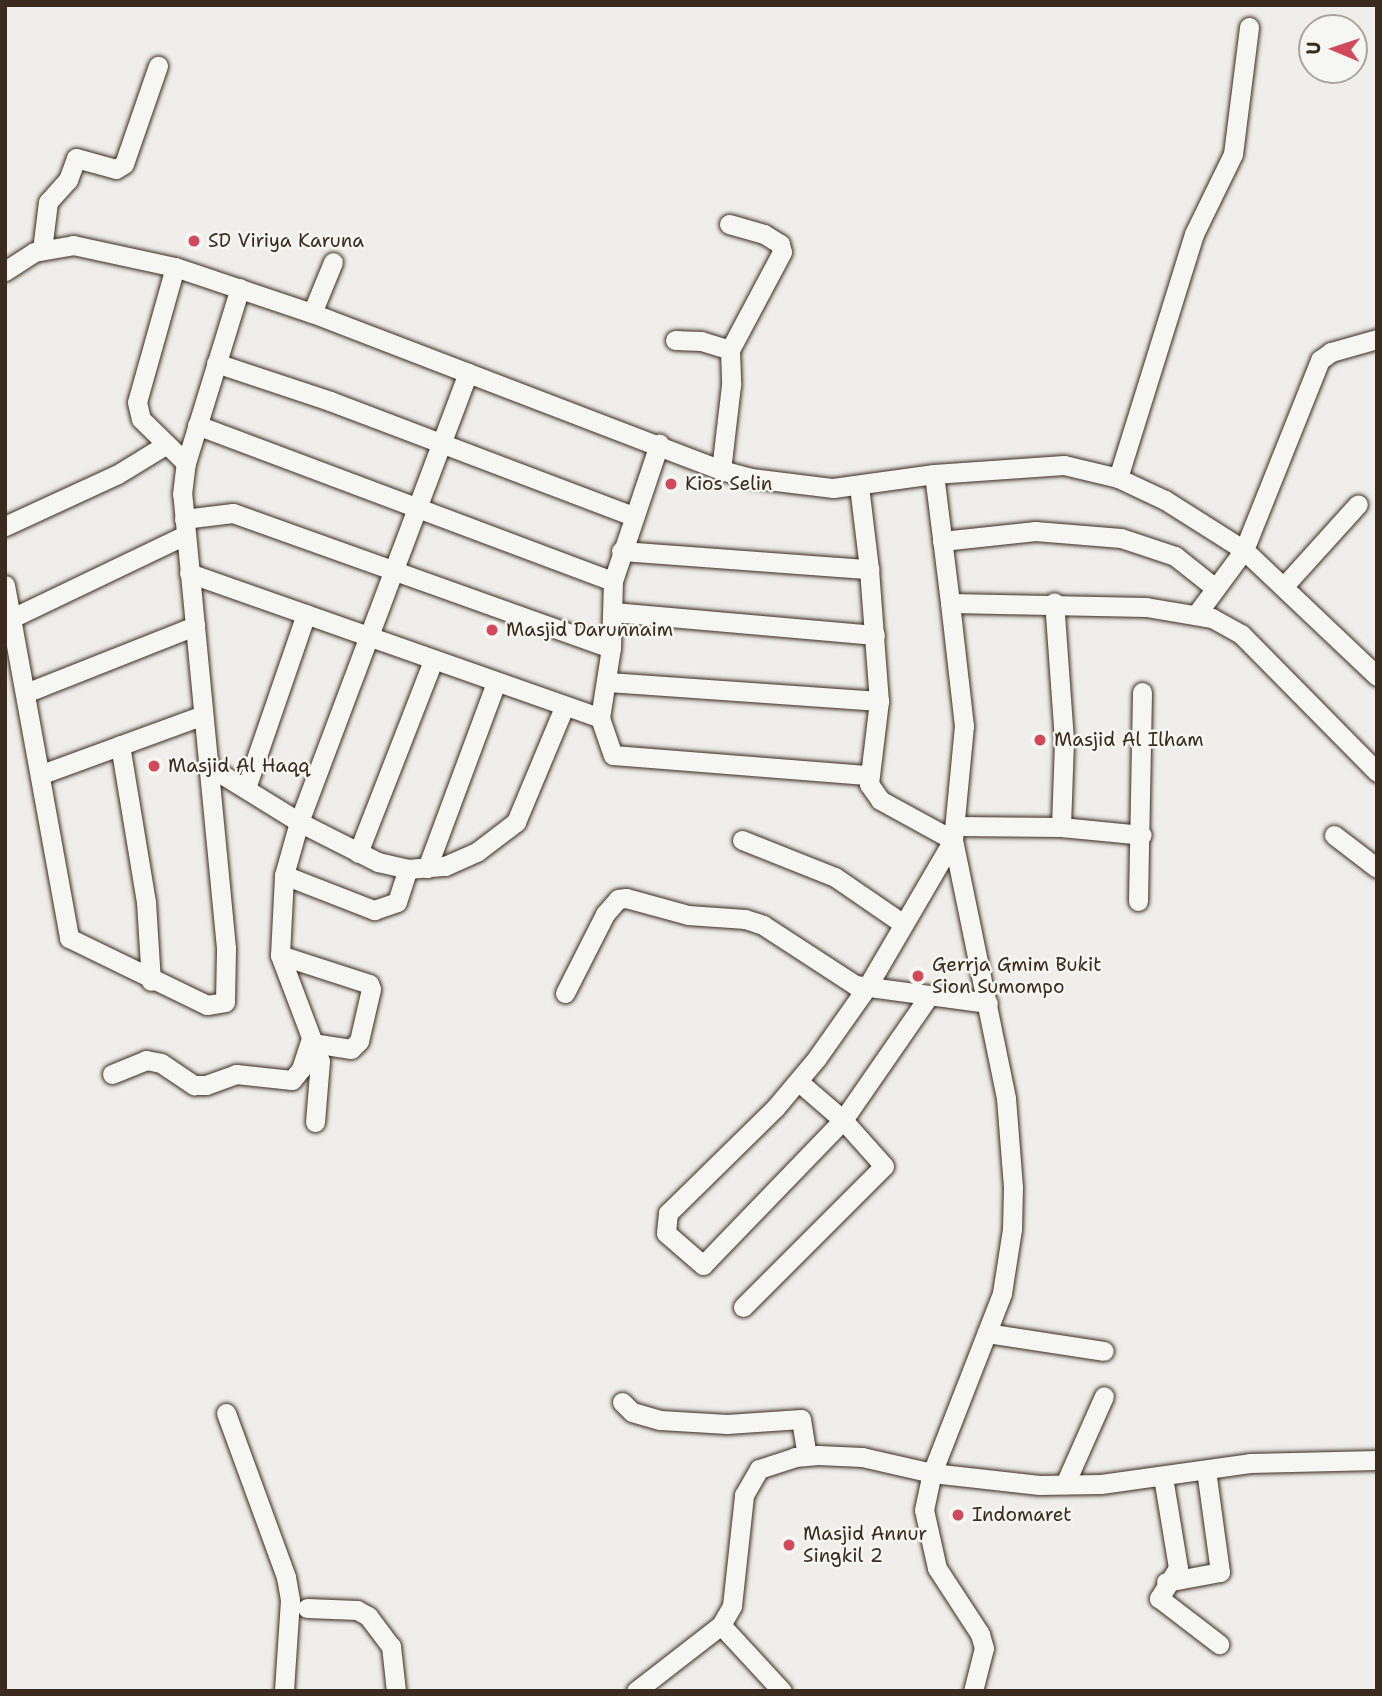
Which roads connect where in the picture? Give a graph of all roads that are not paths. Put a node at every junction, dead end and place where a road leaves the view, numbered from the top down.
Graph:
1 (1249, 27) dead end
2 (158, 66) dead end
3 (729, 224) dead end
4 (42, 250) junction
5 (333, 262) dead end
6 (175, 267) junction
7 (5, 271) edge
8 (240, 288) junction
9 (312, 313) junction
10 (676, 340) dead end
11 (1377, 340) edge
12 (730, 351) junction
13 (216, 363) junction
14 (468, 373) junction
15 (197, 425) junction
16 (167, 444) junction
17 (442, 444) junction
18 (659, 444) junction
19 (186, 463) junction
20 (721, 470) junction
21 (933, 474) junction
22 (1118, 478) junction
23 (859, 486) junction
24 (1358, 504) dead end
25 (416, 508) junction
26 (632, 516) junction
27 (5, 526) edge
28 (184, 527) junction
29 (942, 541) junction
30 (1244, 550) junction
31 (621, 551) junction
32 (869, 569) junction
33 (189, 573) junction
34 (393, 573) junction
35 (613, 581) junction
36 (5, 586) edge
37 (1284, 586) junction
38 (1214, 587) junction
39 (1054, 602) junction
40 (950, 603) junction
41 (613, 612) junction
42 (306, 614) junction
43 (1196, 615) junction
44 (12, 618) junction
45 (195, 626) junction
46 (875, 635) junction
47 (372, 637) junction
48 (611, 648) junction
49 (433, 661) junction
50 (1375, 672) edge
51 (496, 682) junction
52 (608, 682) junction
53 (27, 692) junction
54 (1142, 692) dead end
55 (879, 701) junction
56 (564, 707) junction
57 (203, 715) junction
58 (600, 718) junction
59 (120, 745) junction
60 (211, 767) junction
61 (1377, 772) edge
62 (42, 774) junction
63 (869, 775) junction
64 (246, 788) junction
65 (299, 822) junction
66 (1061, 827) junction
67 (954, 833) junction
68 (1142, 835) junction
69 (1334, 835) dead end
70 (742, 841) dead end
71 (358, 853) junction
72 (1377, 868) edge
73 (417, 869) junction
74 (284, 875) junction
75 (1138, 901) dead end
76 (902, 923) junction
77 (280, 955) junction
78 (151, 981) junction
79 (867, 987) junction
80 (565, 993) dead end
81 (929, 996) junction
82 (988, 1003) junction
83 (312, 1041) junction
84 (112, 1074) dead end
85 (799, 1082) junction
86 (843, 1120) junction
87 (315, 1122) dead end
88 (743, 1307) dead end
89 (987, 1333) junction
90 (1104, 1351) dead end
91 (1104, 1396) dead end
92 (622, 1402) dead end
93 (226, 1413) dead end
94 (807, 1455) junction
95 (1377, 1460) edge
96 (1206, 1470) junction
97 (932, 1473) junction
98 (1163, 1477) junction
99 (1065, 1484) junction
100 (1166, 1583) junction
101 (307, 1608) dead end
102 (721, 1625) junction
103 (1219, 1644) dead end
104 (284, 1691) edge
105 (396, 1691) edge
106 (636, 1691) edge
107 (782, 1691) edge
108 (973, 1691) edge

1 - 22 street
2 - 4 street
3 - 12 street
4 - 6 street
4 - 7 street
5 - 9 street
6 - 8 street
6 - 16 street
8 - 9 street
8 - 13 street
9 - 14 street
10 - 12 street
11 - 30 street
12 - 20 street
13 - 15 street
13 - 17 street
14 - 17 street
14 - 18 street
15 - 19 street
15 - 25 street
16 - 19 street
16 - 27 street
17 - 25 street
17 - 26 street
18 - 20 street
18 - 26 street
19 - 28 street
20 - 23 street
21 - 22 street
21 - 23 street
21 - 29 street
22 - 30 street
23 - 32 street
24 - 37 street
25 - 34 street
25 - 35 street
26 - 31 street
28 - 33 street
28 - 34 street
28 - 44 street
29 - 38 street
29 - 40 street
30 - 37 street
30 - 38 street
31 - 32 street
31 - 35 street
32 - 46 street
33 - 42 street
33 - 45 street
34 - 47 street
34 - 48 street
35 - 41 street
36 - 44 street
37 - 50 street
38 - 43 street
39 - 40 street
39 - 43 street
39 - 66 street
40 - 67 street
41 - 46 street
41 - 48 street
42 - 47 street
42 - 64 street
43 - 61 street
44 - 53 street
45 - 53 street
45 - 57 street
46 - 55 street
47 - 49 street
47 - 65 street
48 - 52 street
49 - 51 street
49 - 71 street
51 - 56 street
51 - 73 street
52 - 55 street
52 - 58 street
53 - 62 street
54 - 68 street
55 - 63 street
56 - 58 street
56 - 73 street
57 - 59 street
57 - 60 street
58 - 63 street
59 - 62 street
59 - 78 street
60 - 64 street
60 - 78 street
62 - 78 street
63 - 67 street
64 - 65 street
65 - 71 street
65 - 74 street
66 - 67 street
66 - 68 street
67 - 76 street
67 - 82 street
68 - 75 street
69 - 72 street
70 - 76 street
71 - 73 street
73 - 74 street
74 - 77 street
76 - 79 street
77 - 83 street
77 - 83 street
79 - 80 street
79 - 81 street
79 - 85 street
81 - 82 street
81 - 86 street
82 - 89 street
83 - 84 street
83 - 87 street
85 - 86 street
85 - 86 street
86 - 88 street
89 - 90 street
89 - 97 street
91 - 99 street
92 - 94 street
93 - 104 street
94 - 97 street
94 - 102 street
95 - 96 street
96 - 98 street
96 - 100 street
97 - 99 street
97 - 108 street
98 - 99 street
98 - 100 street
100 - 103 street
101 - 105 street
102 - 106 street
102 - 107 street

